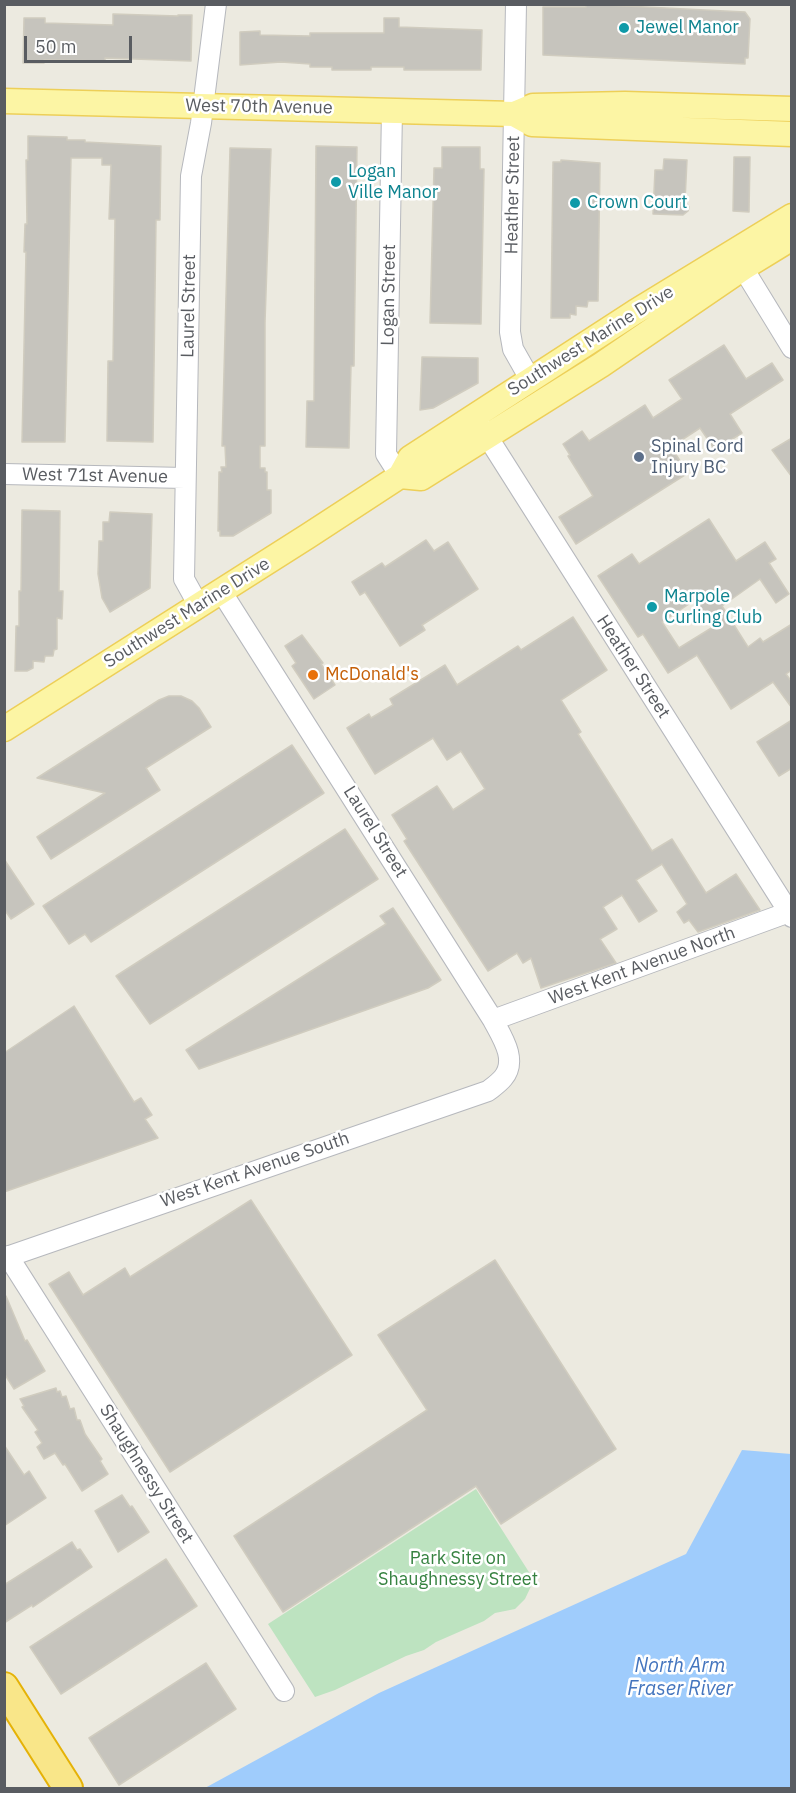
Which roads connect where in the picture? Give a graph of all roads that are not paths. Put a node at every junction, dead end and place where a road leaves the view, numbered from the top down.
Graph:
1 (216, 4) edge
2 (516, 4) edge
3 (4, 101) edge
4 (203, 106) junction
5 (792, 109) edge
6 (392, 110) junction
7 (514, 114) junction
8 (792, 134) edge
9 (792, 216) edge
10 (792, 238) edge
11 (738, 260) junction
12 (792, 348) edge
13 (530, 379) junction
14 (474, 416) junction
15 (487, 437) junction
16 (4, 474) edge
17 (400, 476) junction
18 (185, 478) junction
19 (221, 591) junction
20 (199, 606) junction
21 (4, 729) edge
22 (791, 914) edge
23 (493, 1020) junction
24 (503, 1078) joint
25 (6, 1257) edge
26 (4, 1687) edge
27 (284, 1691) dead end
28 (4, 1715) edge
29 (50, 1788) edge
30 (68, 1788) edge

1 - 4 street, Laurel Street
2 - 7 street, Heather Street
3 - 4 main road, West 70th Avenue
4 - 6 main road, West 70th Avenue
4 - 18 street, Laurel Street
5 - 7 main road, West 70th Avenue
6 - 7 main road, West 70th Avenue
6 - 17 street, Logan Street
7 - 8 main road, West 70th Avenue
7 - 13 street, Heather Street
9 - 11 main road, Southwest Marine Drive
10 - 11 main road, Southwest Marine Drive
11 - 12 street
11 - 13 main road, Southwest Marine Drive
11 - 15 main road, Southwest Marine Drive
13 - 14 main road, Southwest Marine Drive
14 - 15 street, Heather Street
14 - 17 main road, Southwest Marine Drive
15 - 17 main road, Southwest Marine Drive
15 - 22 street, Heather Street
16 - 18 street, West 71st Avenue
17 - 19 main road, Southwest Marine Drive
18 - 20 street, Laurel Street
19 - 20 main road, Southwest Marine Drive
19 - 23 street, Laurel Street
20 - 21 main road, Southwest Marine Drive
22 - 23 street, West Kent Avenue North
23 - 24 street, Laurel Street
24 - 25 street, West Kent Avenue South
25 - 27 street, Shaughnessy Street
26 - 30 highway
28 - 29 highway

